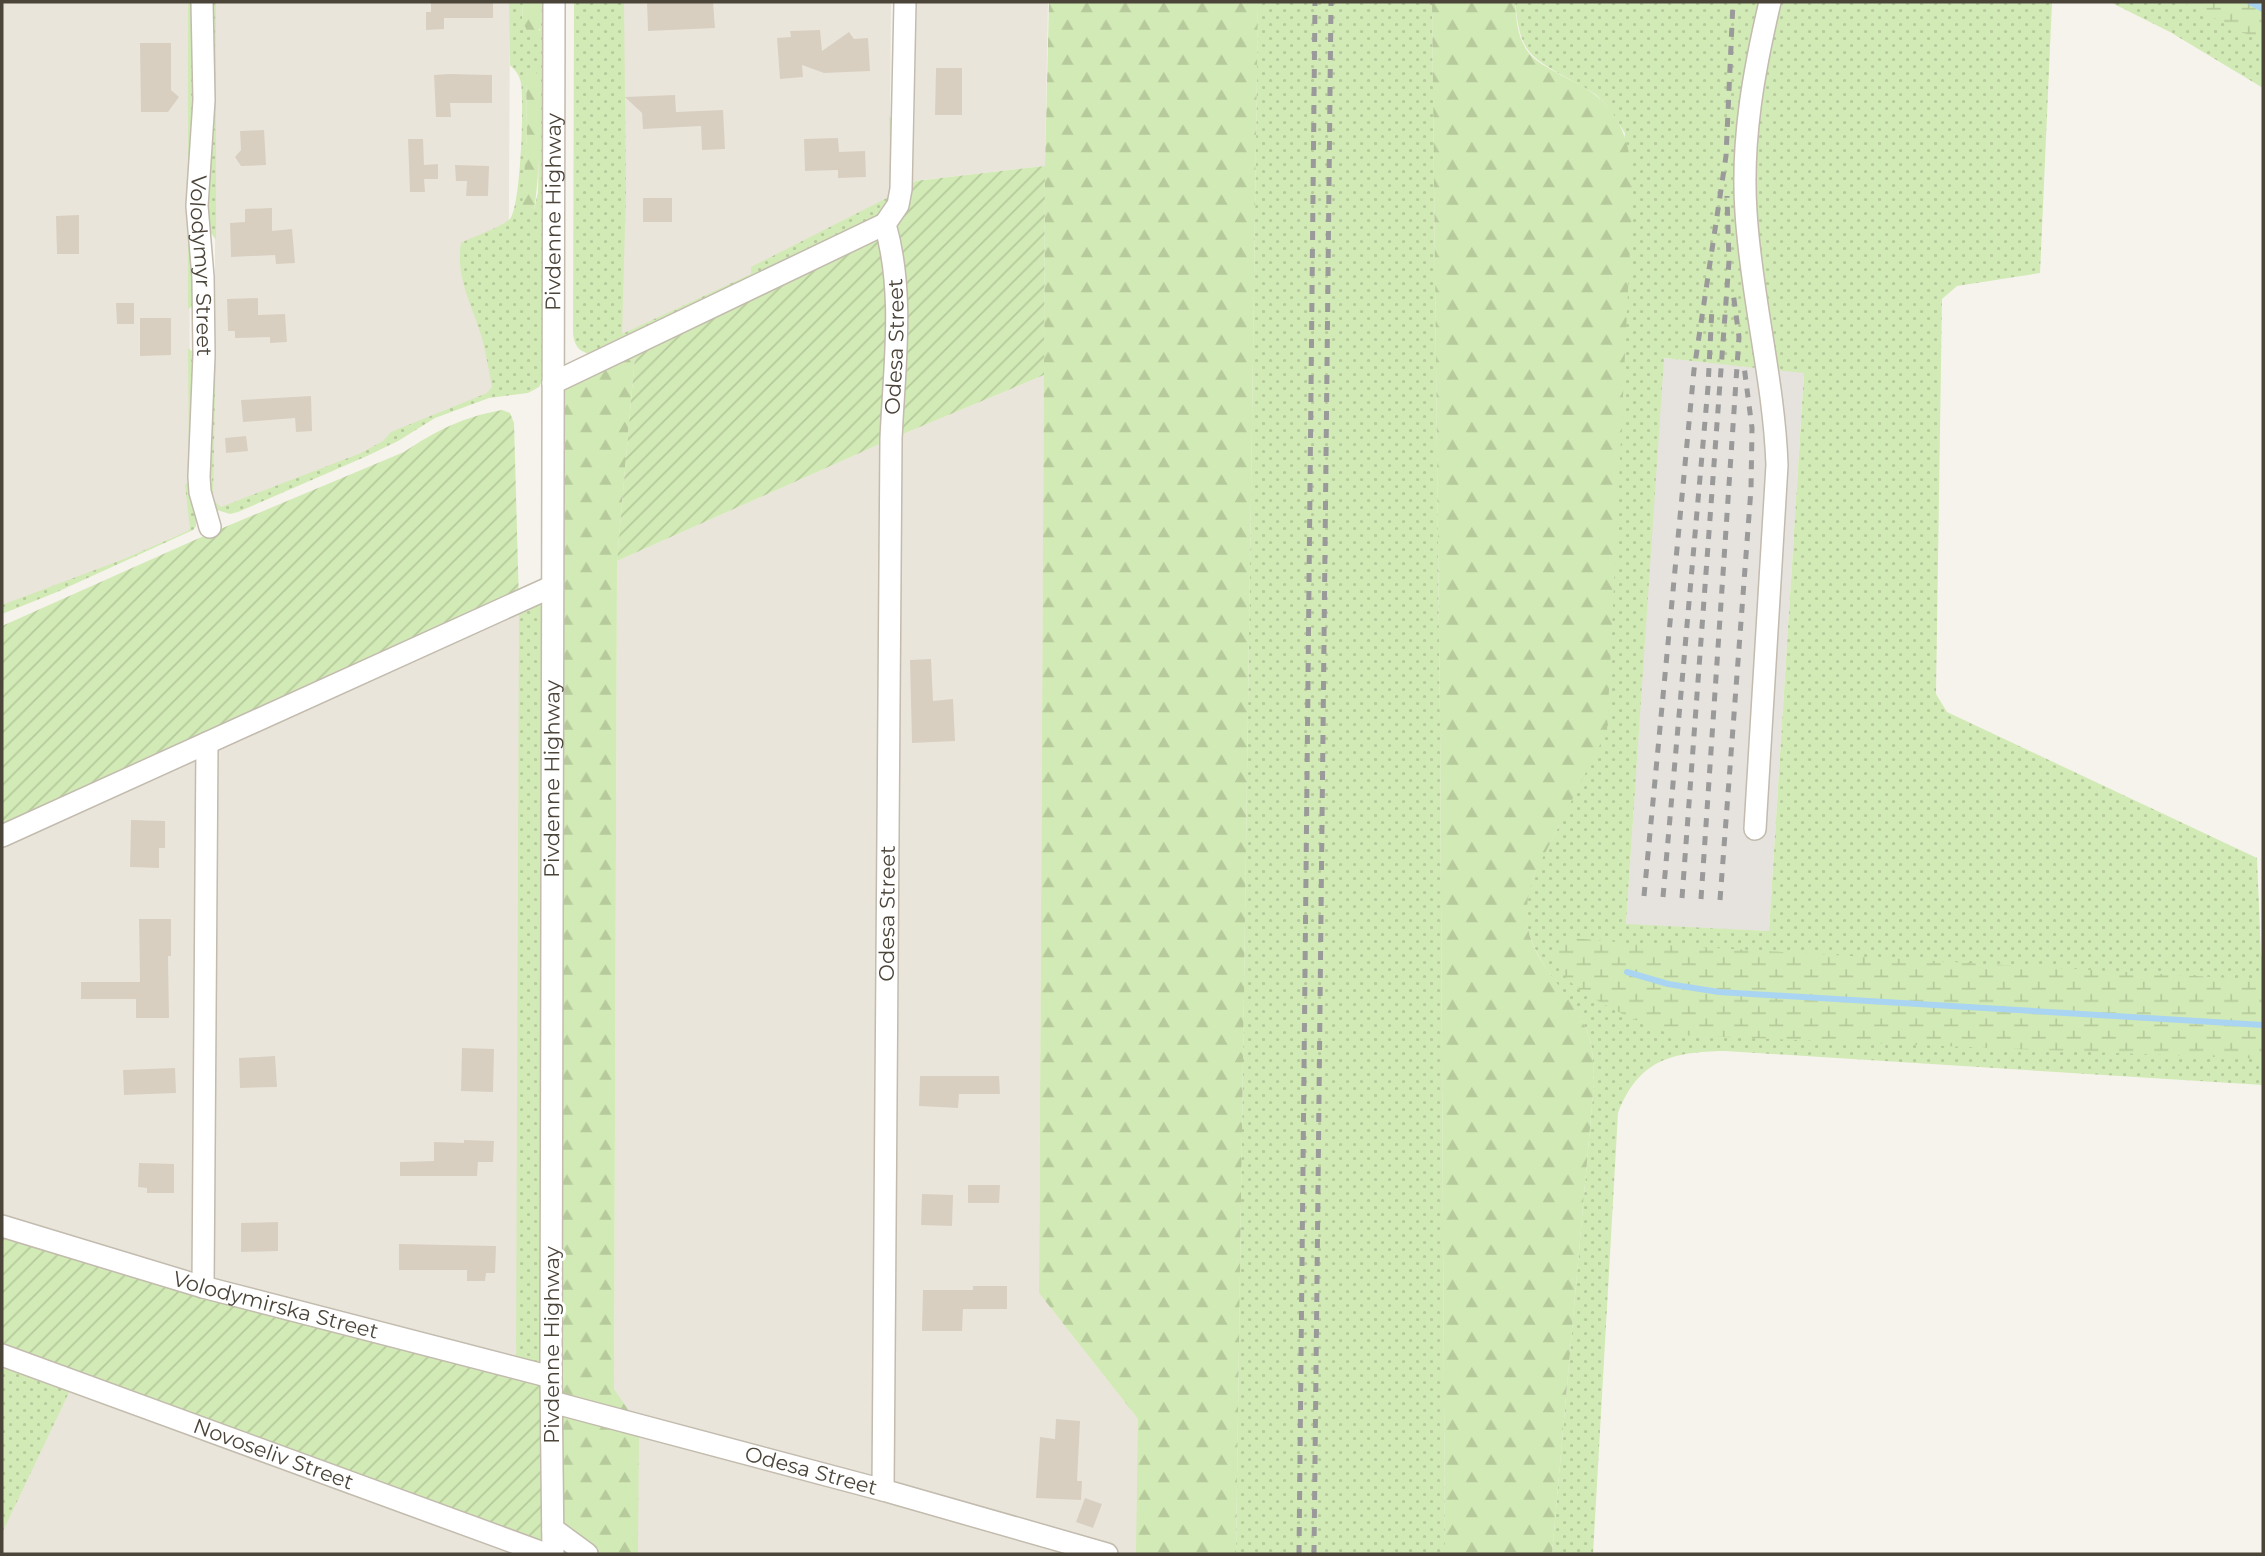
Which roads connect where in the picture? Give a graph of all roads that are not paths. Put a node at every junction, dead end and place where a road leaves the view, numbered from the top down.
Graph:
1 (202, 2) edge
2 (554, 2) edge
3 (905, 2) edge
4 (1770, 2) edge
5 (885, 224) junction
6 (553, 383) junction
7 (210, 527) dead end
8 (551, 587) junction
9 (207, 743) junction
10 (1755, 829) dead end
11 (2, 836) edge
12 (2, 1226) edge
13 (203, 1287) junction
14 (2, 1355) edge
15 (551, 1377) junction
16 (552, 1402) junction
17 (883, 1490) junction
18 (553, 1529) junction
19 (545, 1554) edge
20 (554, 1554) edge
21 (587, 1554) edge
22 (1107, 1554) edge

1 - 7 street, Volodymyr Street
2 - 6 street, Pivdenne Highway
3 - 5 street
4 - 10 street
5 - 6 street
5 - 17 street, Odesa Street
6 - 8 street, Pivdenne Highway
8 - 9 street
8 - 15 street, Pivdenne Highway
9 - 11 street
9 - 13 street
12 - 13 street, Volodymirska Street
13 - 15 street, Volodymirska Street
14 - 19 street, Novoseliv Street
15 - 16 street, Pivdenne Highway
16 - 17 street, Odesa Street
16 - 18 street, Pivdenne Highway
17 - 22 street
18 - 20 street, Pivdenne Highway
18 - 21 street

